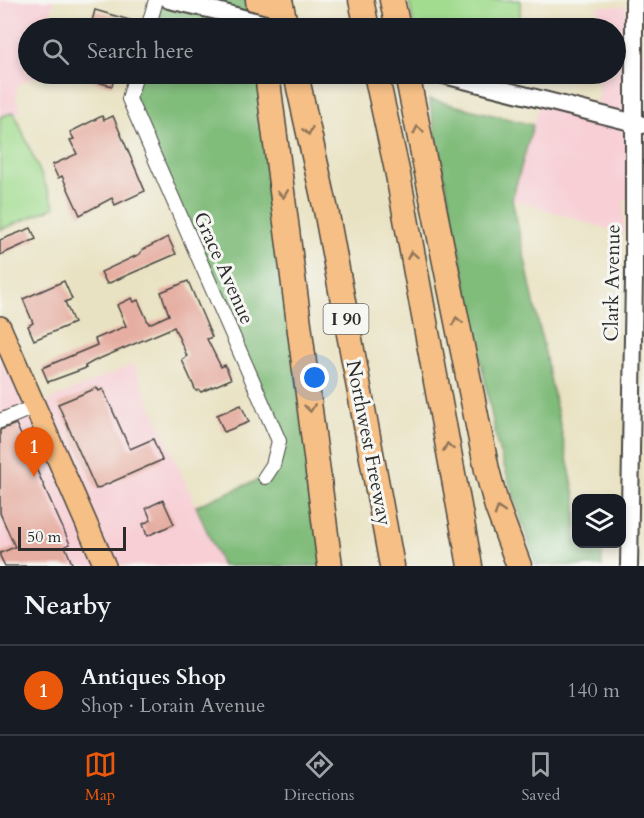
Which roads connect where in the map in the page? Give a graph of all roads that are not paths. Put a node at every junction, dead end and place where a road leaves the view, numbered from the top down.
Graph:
1 (156, 0) edge
2 (169, 0) edge
3 (258, 0) edge
4 (280, 0) edge
5 (361, 0) edge
6 (392, 0) edge
7 (634, 0) edge
8 (151, 18) edge
9 (243, 18) edge
10 (261, 18) edge
11 (284, 18) edge
12 (365, 18) edge
13 (396, 18) edge
14 (133, 84) edge
15 (268, 84) edge
16 (298, 84) edge
17 (378, 84) edge
18 (409, 84) edge
19 (480, 84) edge
20 (639, 124) edge
21 (0, 327) edge
22 (36, 406) junction
23 (0, 421) edge
24 (265, 477) dead end
25 (105, 566) edge
26 (330, 566) edge
27 (392, 566) edge
28 (470, 566) edge
29 (519, 566) edge
30 (629, 566) edge

1 - 8 street
2 - 9 street, bridge
3 - 10 highway
4 - 11 highway
5 - 12 highway
6 - 13 highway
7 - 20 street, Clark Avenue
14 - 24 street, Grace Avenue
15 -> 26 highway
16 -> 27 highway, Northwest Freeway / I 90
28 -> 17 highway
29 -> 18 highway
19 - 20 street
20 - 30 street, Clark Avenue
21 - 22 main road
22 - 23 street
22 - 25 main road

